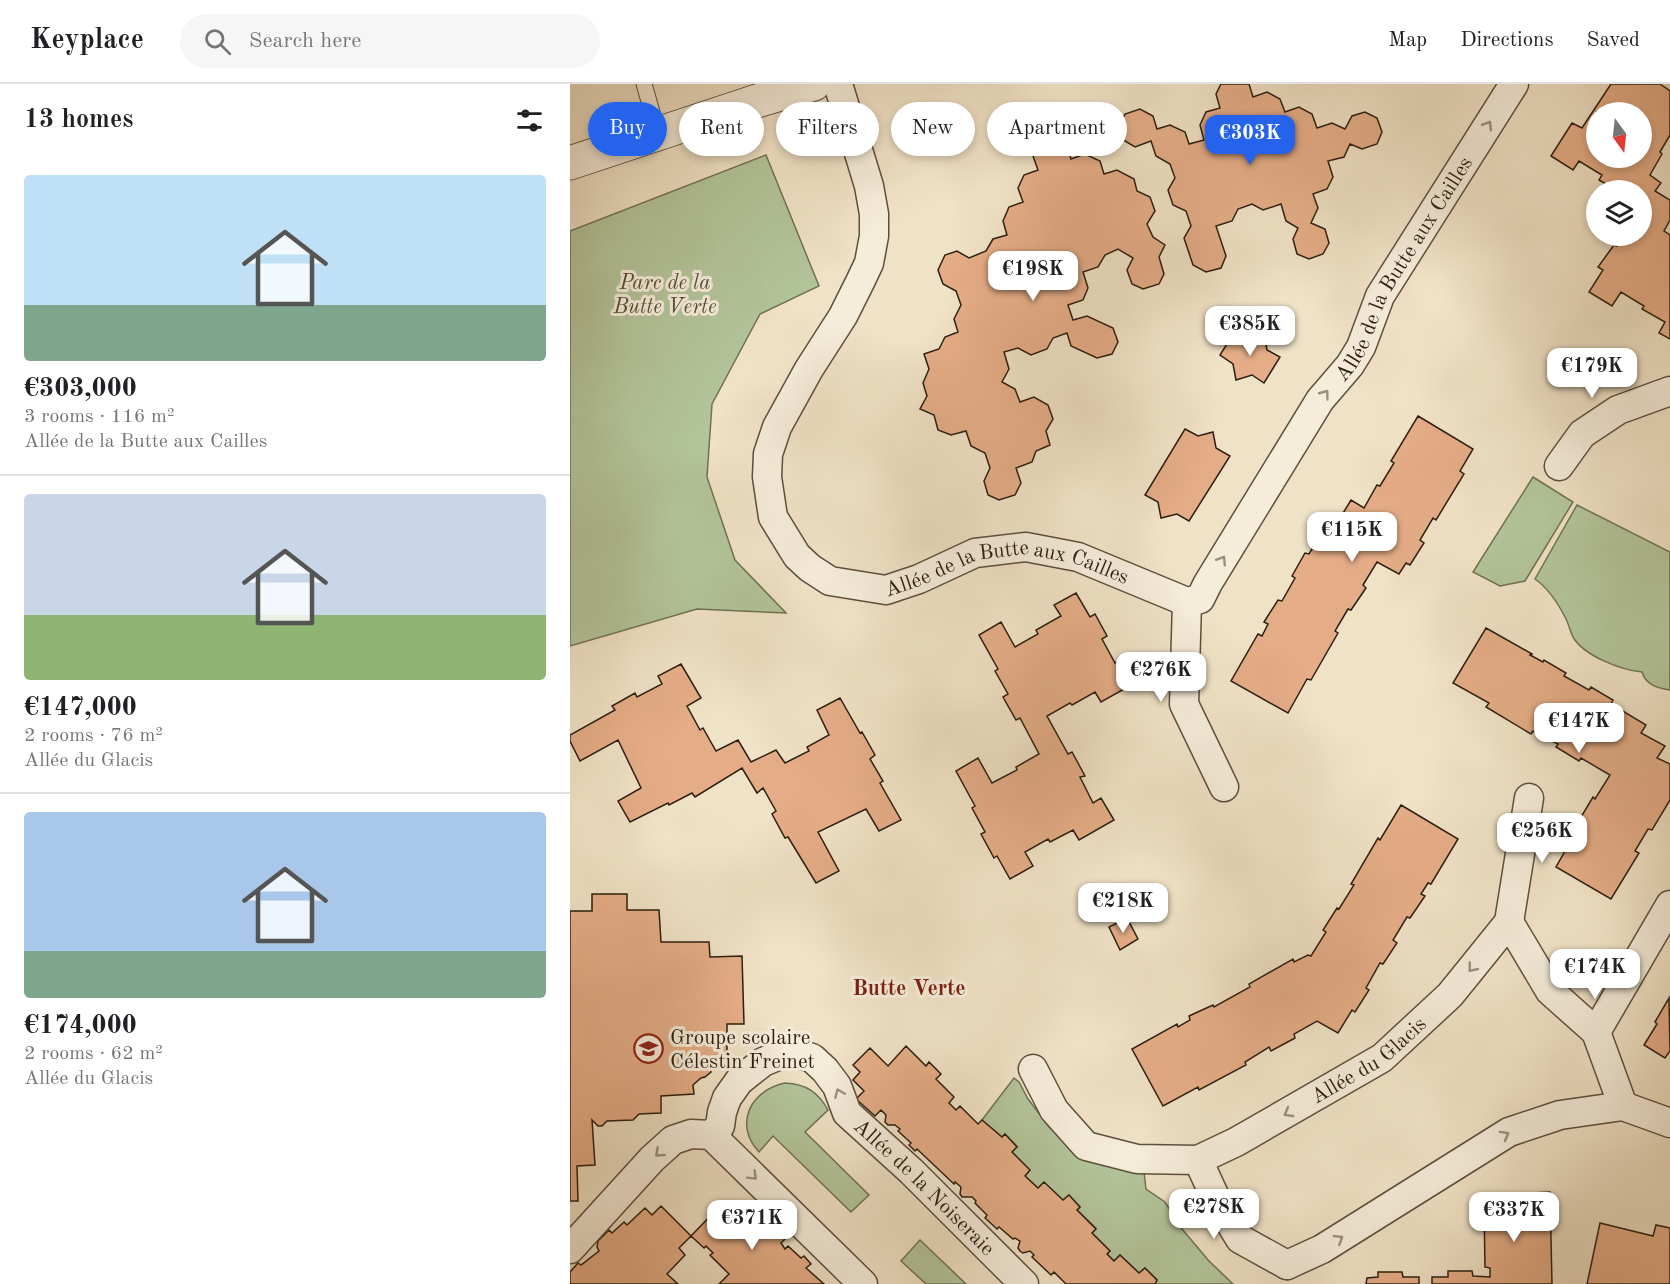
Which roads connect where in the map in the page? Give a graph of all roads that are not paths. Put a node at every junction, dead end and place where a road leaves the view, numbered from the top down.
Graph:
1 (644, 84) edge
2 (814, 84) edge
3 (838, 84) edge
4 (1514, 84) edge
5 (649, 102) edge
6 (667, 130) edge
7 (591, 156) edge
8 (570, 163) edge
9 (1670, 391) edge
10 (1559, 466) dead end
11 (1187, 602) junction
12 (1224, 787) dead end
13 (1529, 798) dead end
14 (1670, 905) edge
15 (1509, 922) junction
16 (1596, 1032) junction
17 (1033, 1069) dead end
18 (1623, 1106) junction
19 (1670, 1123) edge
20 (711, 1135) junction
21 (1198, 1160) junction
22 (570, 1249) edge
23 (1287, 1274) edge
24 (863, 1284) edge
25 (1024, 1284) edge

1 - 5 lane
2 - 6 street
3 - 11 street, Allée de la Butte aux Cailles
11 -> 4 street, Allée de la Butte aux Cailles
7 - 8 street
9 - 10 street
11 - 12 street
13 - 15 street, Allée du Glacis
14 - 16 street
15 - 16 street
15 -> 21 street, Allée du Glacis
16 - 18 street
17 - 21 street, Allée du Glacis
18 - 19 street
23 -> 18 street
20 -> 22 street
20 -> 24 street
25 -> 20 street, Allée de la Noiseraie
21 - 23 street

